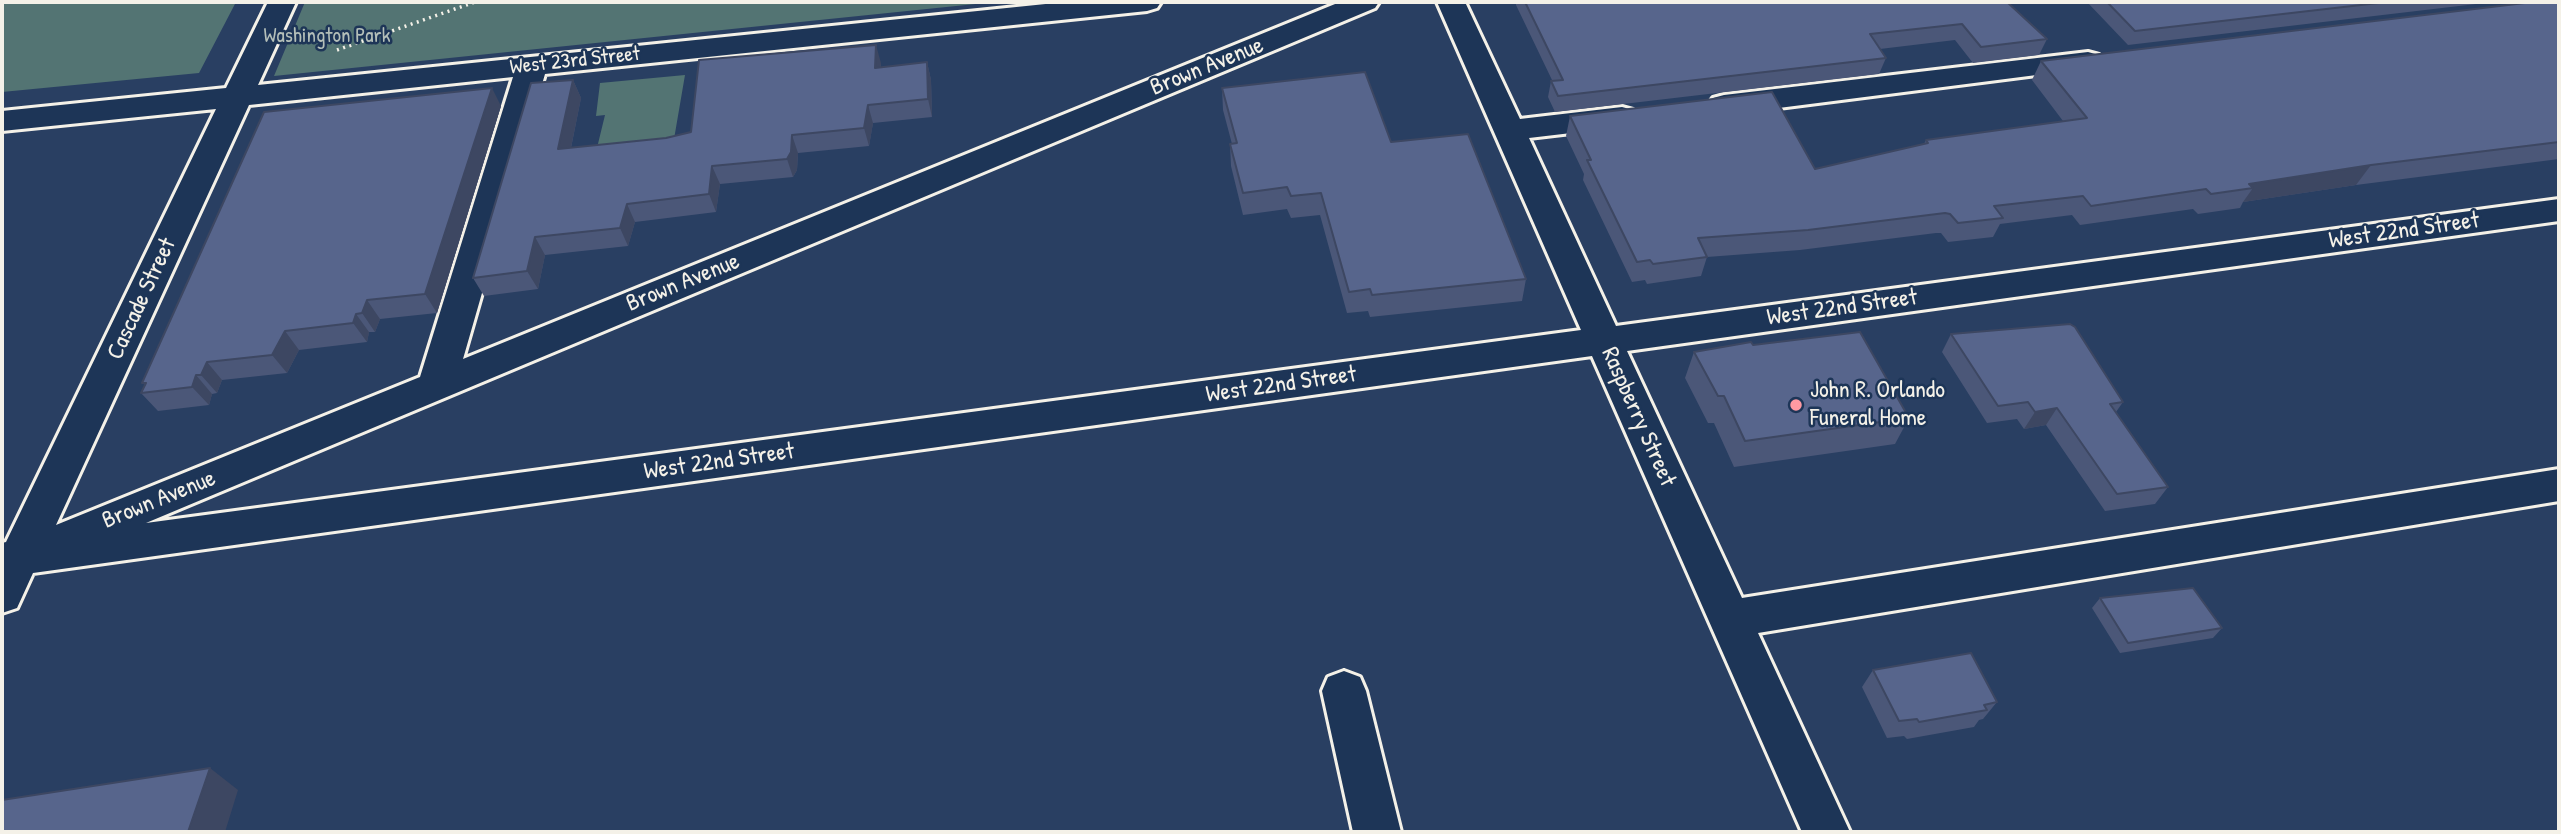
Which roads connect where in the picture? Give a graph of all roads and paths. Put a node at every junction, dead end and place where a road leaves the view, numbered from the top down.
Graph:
1 (282, 2) edge
2 (475, 2) edge
3 (1147, 2) edge
4 (1365, 2) edge
5 (1451, 2) edge
6 (330, 52) dead end
7 (2115, 58) edge
8 (532, 66) junction
9 (237, 96) junction
10 (1699, 108) edge
11 (1657, 113) edge
12 (2, 121) edge
13 (1509, 130) junction
14 (2559, 210) edge
15 (1604, 341) junction
16 (436, 386) junction
17 (2559, 485) edge
18 (8, 561) edge
19 (2, 595) edge
20 (1729, 619) junction
21 (1344, 691) dead end
22 (1377, 832) edge
23 (1826, 832) edge

1 - 9 street, Cascade Street
2 - 6 path
3 - 8 street, West 23rd Street
4 - 16 street, Brown Avenue
5 - 13 street, Raspberry Street
7 - 10 street
8 - 9 street, West 23rd Street
8 - 16 street
9 - 12 street, West 23rd Street
9 - 18 street, Cascade Street
11 - 13 street
13 - 15 street, Raspberry Street
14 - 15 street, West 22nd Street
15 - 18 street, West 22nd Street
15 - 20 street, Raspberry Street
16 - 18 street, Brown Avenue
17 - 20 street
18 - 19 street, Cascade Street
20 - 23 street, Raspberry Street
21 - 22 street

